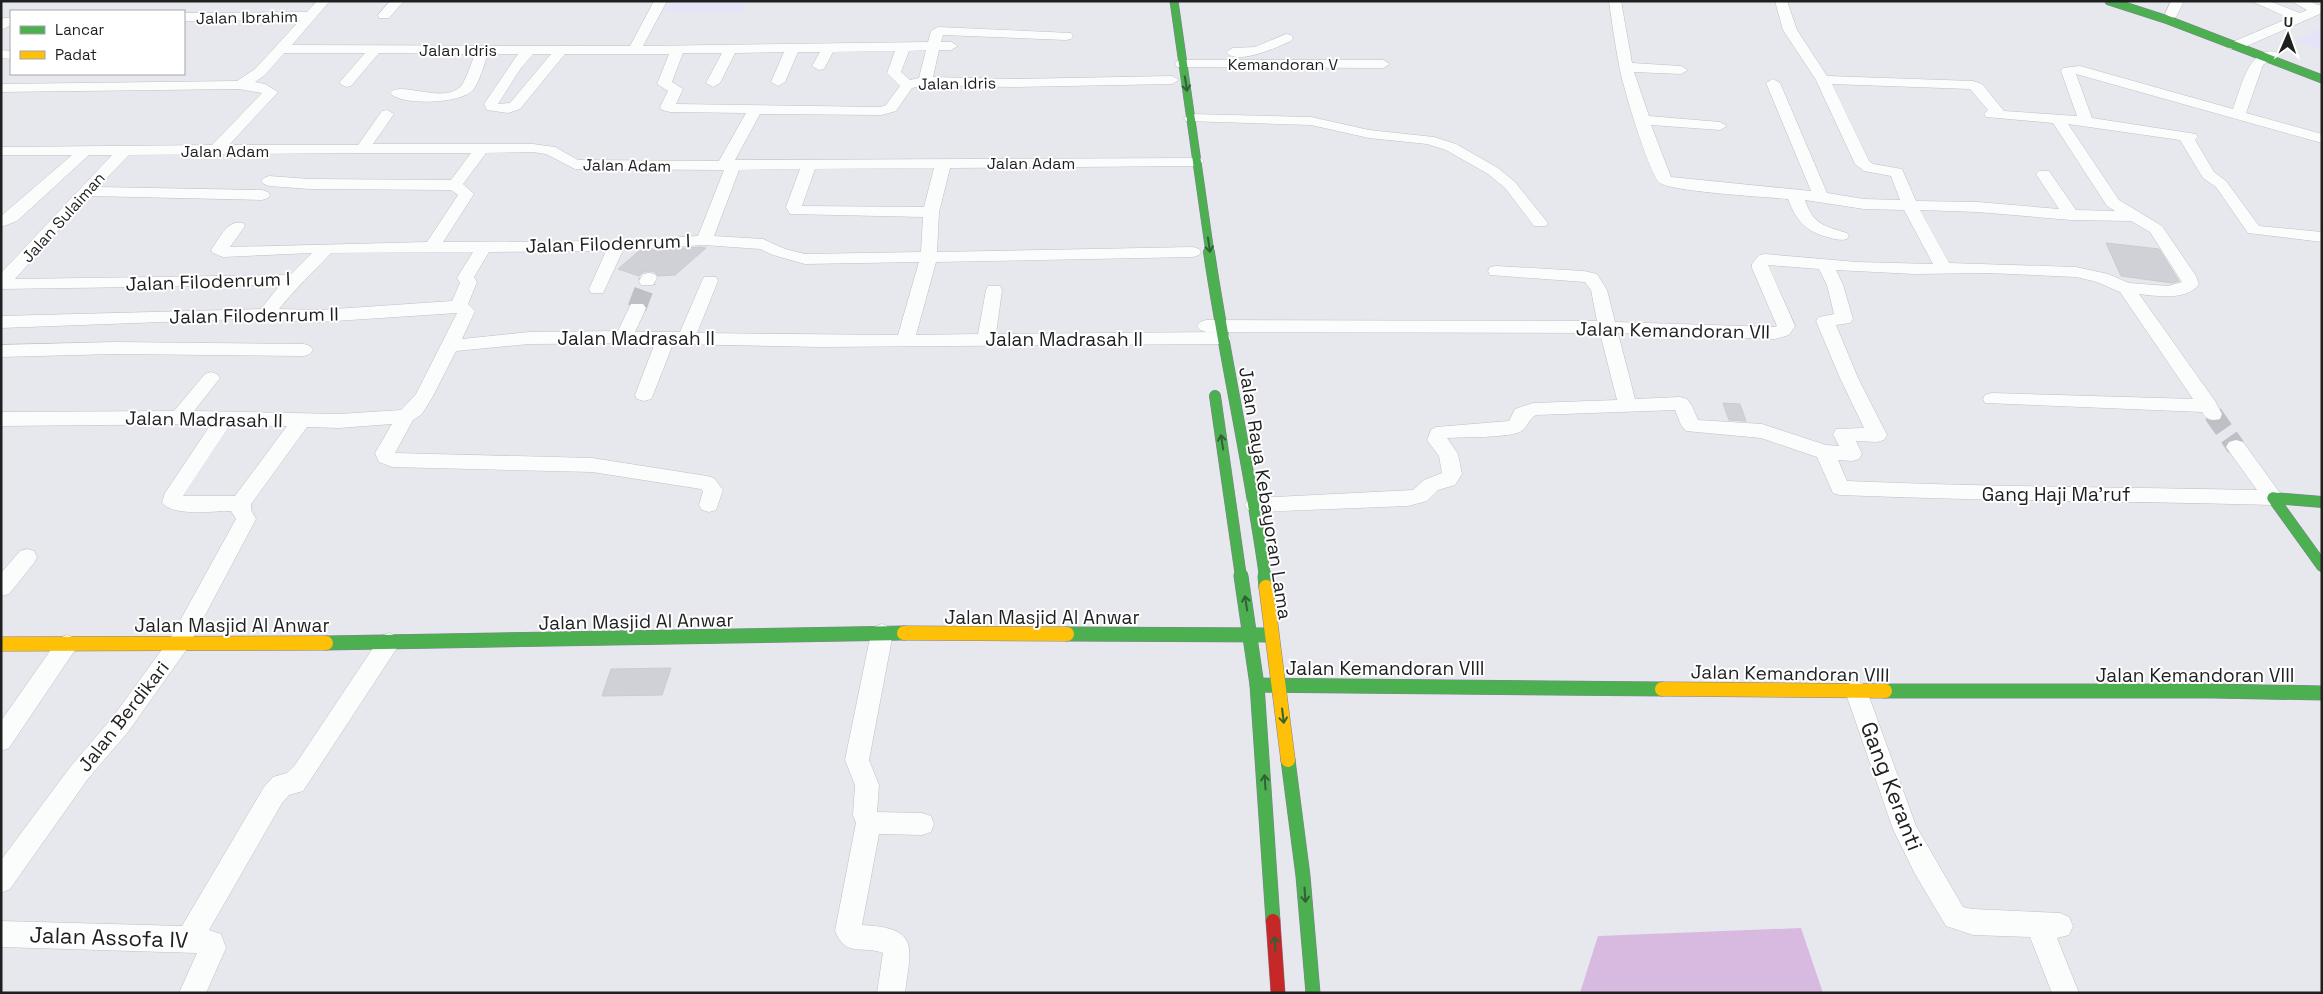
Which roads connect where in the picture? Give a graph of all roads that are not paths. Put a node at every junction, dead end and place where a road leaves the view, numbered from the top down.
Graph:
1 (324, 1) edge
2 (398, 1) edge
3 (661, 1) edge
4 (1174, 1) edge
5 (1615, 1) edge
6 (1781, 1) edge
7 (2109, 1) edge
8 (2130, 1) edge
9 (2178, 1) edge
10 (2257, 1) edge
11 (2297, 1) edge
12 (2320, 9) edge
13 (2171, 14) junction
14 (384, 15) dead end
15 (311, 16) junction
16 (185, 17) edge
17 (2301, 18) junction
18 (1066, 36) dead end
19 (1286, 38) dead end
20 (2240, 45) junction
21 (904, 46) junction
22 (935, 46) junction
23 (951, 46) dead end
24 (829, 47) junction
25 (731, 48) junction
26 (793, 48) junction
27 (283, 49) junction
28 (376, 49) junction
29 (483, 50) junction
30 (529, 50) junction
31 (561, 50) junction
32 (640, 50) junction
33 (678, 50) junction
34 (2268, 57) junction
35 (1182, 59) junction
36 (1383, 64) dead end
37 (819, 66) dead end
38 (1626, 67) junction
39 (1014, 68) dead end
40 (1681, 70) dead end
41 (2322, 73) edge
42 (2322, 79) edge
43 (1172, 80) dead end
44 (1823, 80) junction
45 (925, 81) junction
46 (778, 82) dead end
47 (346, 83) dead end
48 (713, 83) dead end
49 (1012, 83) junction
50 (239, 84) junction
51 (1772, 84) dead end
52 (907, 85) junction
53 (1, 88) edge
54 (397, 93) dead end
55 (755, 110) junction
56 (387, 114) dead end
57 (2240, 116) junction
58 (1191, 118) junction
59 (2057, 118) junction
60 (1642, 120) junction
61 (2086, 121) junction
62 (1720, 126) dead end
63 (2322, 139) edge
64 (482, 148) junction
65 (362, 150) junction
66 (1, 151) edge
67 (85, 151) junction
68 (124, 151) junction
69 (215, 151) junction
70 (1196, 161) junction
71 (943, 164) junction
72 (809, 165) junction
73 (729, 166) junction
74 (2044, 174) dead end
75 (455, 185) junction
76 (85, 191) junction
77 (1795, 195) junction
78 (1821, 197) junction
79 (1910, 206) junction
80 (931, 212) junction
81 (2071, 214) junction
82 (2134, 216) junction
83 (1, 222) edge
84 (1540, 223) dead end
85 (237, 226) dead end
86 (1841, 236) dead end
87 (2322, 238) edge
88 (704, 240) junction
89 (617, 246) junction
90 (484, 247) junction
91 (326, 248) junction
92 (432, 248) junction
93 (1193, 250) dead end
94 (929, 256) junction
95 (1825, 264) junction
96 (1944, 267) junction
97 (1496, 271) dead end
98 (294, 280) junction
99 (710, 281) dead end
100 (1, 284) edge
101 (597, 288) dead end
102 (2126, 288) junction
103 (994, 290) dead end
104 (459, 306) junction
105 (637, 308) tunnel mouth
106 (265, 315) junction
107 (1, 322) edge
108 (1607, 328) junction
109 (1210, 332) junction
110 (624, 337) junction
111 (666, 338) junction
112 (686, 338) junction
113 (906, 339) junction
114 (986, 340) junction
115 (450, 346) junction
116 (304, 350) dead end
117 (1, 351) edge
118 (211, 378) dead end
119 (1213, 386) dead end
120 (644, 395) dead end
121 (1992, 399) dead end
122 (1628, 406) junction
123 (406, 416) junction
124 (179, 417) junction
125 (225, 418) junction
126 (1, 419) edge
127 (302, 420) junction
128 (2236, 447) tunnel mouth
129 (1825, 452) junction
130 (1999, 481) dead end
131 (1229, 488) junction
132 (2268, 492) junction
133 (1253, 495) junction
134 (2322, 502) edge
135 (241, 503) junction
136 (709, 505) dead end
137 (1259, 541) junction
138 (1237, 543) junction
139 (27, 558) dead end
140 (2322, 566) edge
141 (1, 588) edge
142 (882, 633) junction
143 (1272, 635) junction
144 (1252, 636) junction
145 (389, 642) junction
146 (179, 643) junction
147 (1, 644) edge
148 (67, 644) junction
149 (1257, 685) junction
150 (1278, 685) junction
151 (1856, 691) junction
152 (2322, 693) edge
153 (1, 742) edge
154 (869, 822) junction
155 (922, 824) dead end
156 (1304, 876) junction
157 (1279, 877) junction
158 (1, 881) edge
159 (1, 934) edge
160 (201, 943) junction
161 (192, 993) edge
162 (891, 993) edge
163 (1278, 993) edge
164 (1313, 993) edge
165 (2066, 993) edge

1 - 15 street
2 - 14 street
3 - 32 street
4 - 35 main road, Jalan Raya Kebayoran Lama
5 - 38 street
6 - 44 street
7 - 20 main road
8 - 13 main road
9 - 13 street
10 - 17 street
11 - 12 street
12 - 17 street
13 - 20 main road
15 - 16 street, Jalan Ibrahim
15 - 27 street
17 - 20 street
18 - 22 street
19 - 35 street
20 - 34 main road
21 - 22 street, Jalan Idris
21 - 24 street, Jalan Idris
21 - 52 street
22 - 23 street, Jalan Idris
22 - 45 street
24 - 26 street, Jalan Idris
24 - 37 street
25 - 26 street, Jalan Idris
25 - 33 street, Jalan Idris
25 - 48 street
26 - 46 street
27 - 28 street, Jalan Idris
27 - 50 street
28 - 29 street, Jalan Idris
28 - 47 street
29 - 30 street, Jalan Idris
29 - 54 street
30 - 31 street, Jalan Idris
30 - 31 street
31 - 32 street, Jalan Idris
32 - 33 street, Jalan Idris
33 - 55 street, Jalan Idris
34 - 41 main road
34 - 42 main road
34 - 57 street
35 - 36 street, Kemandoran V
35 -> 58 main road, Jalan Raya Kebayoran Lama
38 - 40 street
38 - 60 street
39 - 49 street
43 - 49 street, Jalan Idris
44 - 59 street
44 - 79 street
45 - 49 street, Jalan Idris
45 - 52 street, Jalan Idris
50 - 53 street
50 - 69 street
51 - 78 street
52 - 55 street, Jalan Idris
55 - 73 street
56 - 65 street
57 - 61 street
57 - 63 street
58 - 70 main road, Jalan Raya Kebayoran Lama
58 - 84 street
59 - 61 street
59 - 82 street
60 - 62 street
60 - 77 street
61 - 87 street
64 - 65 street, Jalan Adam
64 - 73 street, Jalan Adam
64 - 75 street
65 - 69 street, Jalan Adam
66 - 67 street, Jalan Adam
67 - 68 street, Jalan Adam
67 - 83 street
68 - 69 street, Jalan Adam
68 - 76 street, Jalan Sulaiman
70 - 71 street, Jalan Adam
70 -> 109 main road, Jalan Raya Kebayoran Lama
71 - 72 street, Jalan Adam
71 - 80 street
72 - 73 street, Jalan Adam
72 - 80 street
73 - 88 street, Jalan Filodenrum I
74 - 81 street
75 - 76 street
75 - 92 street
76 - 100 street, Jalan Sulaiman
77 - 78 street
77 - 86 street
78 - 79 street
79 - 81 street
79 - 96 street
80 - 94 street
81 - 82 street
82 - 102 street
85 - 91 street
88 - 89 street, Jalan Filodenrum I
88 - 94 street
89 - 90 street, Jalan Filodenrum I
89 - 101 street
90 - 92 street, Jalan Filodenrum I
90 - 104 street
91 - 92 street, Jalan Filodenrum I
91 - 98 street, Jalan Filodenrum I
93 - 94 street
94 - 113 street
95 - 96 street, Jalan Kemandoran VII
95 - 108 street, Jalan Kemandoran VII
95 - 129 street
96 - 102 street, Jalan Kemandoran VII
97 - 108 street
98 - 100 street, Jalan Filodenrum I
98 - 106 street
99 - 112 street
102 - 121 street
103 - 114 street
104 - 106 street, Jalan Filodenrum II
104 - 115 street
105 - 110 street
106 - 107 street, Jalan Filodenrum II
108 - 109 street, Jalan Kemandoran VII
108 - 122 street
109 - 114 street, Jalan Madrasah II
109 - 133 main road, Jalan Raya Kebayoran Lama
110 - 111 street, Jalan Madrasah II
110 - 115 street, Jalan Madrasah II
111 - 112 street, Jalan Madrasah II
111 - 120 street
112 - 113 street, Jalan Madrasah II
113 - 114 street, Jalan Madrasah II
115 - 123 street
116 - 117 street
118 - 124 street
131 -> 119 main road, Jalan Raya Kebayoran Lama
122 - 129 street
122 - 133 street
123 - 127 street, Jalan Madrasah II
123 - 136 street
124 - 125 street, Jalan Madrasah II
124 - 126 street, Jalan Madrasah II
125 - 127 street, Jalan Madrasah II
125 - 135 street
127 - 135 street
128 - 132 street
129 - 132 street, Gang Haji Ma'ruf
130 - 132 street
131 - 133 main road
131 - 138 main road, Jalan Raya Kebayoran Lama
132 - 134 main road
132 - 140 main road
133 - 137 main road, Jalan Raya Kebayoran Lama
135 - 146 street, Jalan Berdikari
137 - 138 main road
137 - 143 main road, Jalan Raya Kebayoran Lama
144 -> 138 main road, Jalan Raya Kebayoran Lama
139 - 141 street
142 - 144 main road, Jalan Masjid Al Anwar
142 - 145 main road, Jalan Masjid Al Anwar
142 - 154 street
143 - 144 main road, Jalan Masjid Al Anwar
143 - 150 main road, Jalan Raya Kebayoran Lama
144 - 149 main road, Jalan Raya Kebayoran Lama
145 - 146 main road, Jalan Masjid Al Anwar
145 - 160 street
146 - 148 main road, Jalan Masjid Al Anwar
146 - 158 street, Jalan Berdikari
147 - 148 main road, Jalan Masjid Al Anwar
148 - 153 street
149 - 150 main road, Jalan Kemandoran VIII
157 -> 149 main road, Jalan Raya Kebayoran Lama
150 - 151 main road, Jalan Kemandoran VIII
150 -> 156 main road, Jalan Raya Kebayoran Lama
151 - 152 main road, Jalan Kemandoran VIII
151 - 165 street, Gang Keranti
154 - 155 street
154 - 162 street
156 - 157 main road
156 -> 164 main road, Jalan Raya Kebayoran Lama
163 -> 157 main road, Jalan Raya Kebayoran Lama
159 - 160 street, Jalan Assofa IV
160 - 161 street

